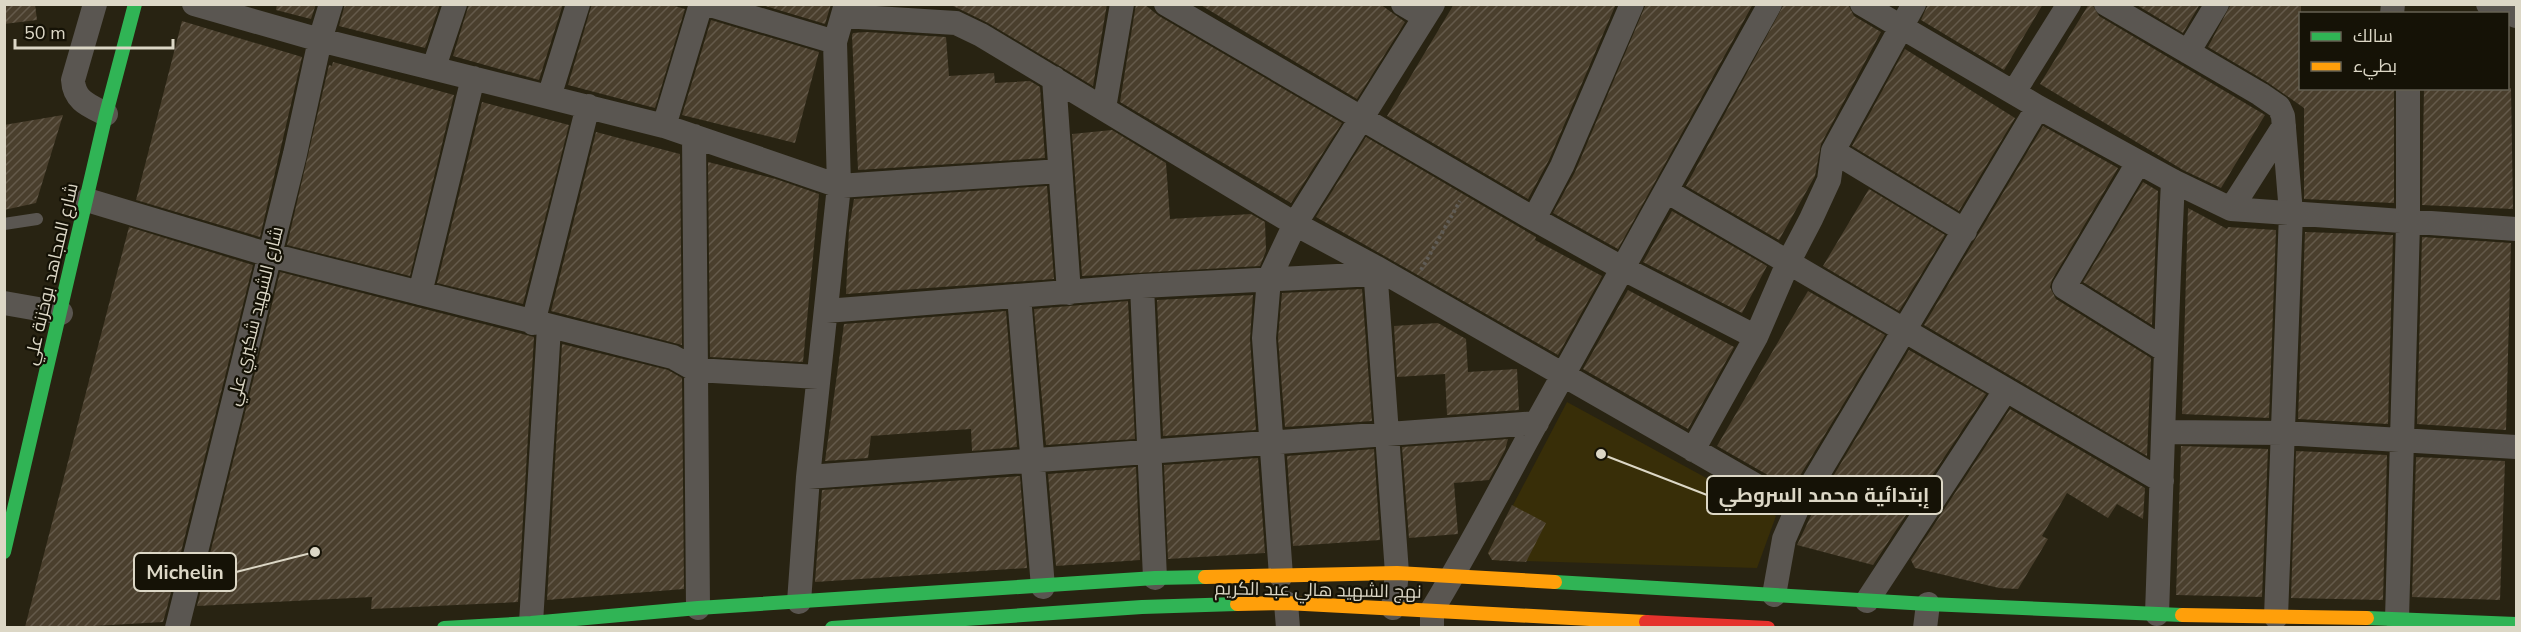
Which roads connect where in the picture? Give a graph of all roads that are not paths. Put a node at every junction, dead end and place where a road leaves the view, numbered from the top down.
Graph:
1 (95, 4) edge
2 (135, 4) edge
3 (194, 4) edge
4 (331, 4) edge
5 (455, 4) edge
6 (578, 4) edge
7 (700, 4) edge
8 (706, 4) edge
9 (1122, 4) edge
10 (1403, 4) edge
11 (1632, 4) edge
12 (1770, 4) edge
13 (1862, 4) edge
14 (1914, 4) edge
15 (2069, 4) edge
16 (2106, 4) edge
17 (2217, 4) edge
18 (2487, 4) edge
19 (1180, 8) edge
20 (845, 10) edge
21 (1429, 11) edge
22 (2507, 12) edge
23 (959, 14) edge
24 (1902, 28) junction
25 (320, 40) junction
26 (835, 42) junction
27 (2188, 52) junction
28 (434, 67) junction
29 (473, 78) junction
30 (1054, 78) junction
31 (2408, 90) edge
32 (2014, 92) junction
33 (549, 96) junction
34 (588, 106) junction
35 (2038, 107) junction
36 (1104, 108) junction
37 (106, 114) junction
38 (1362, 118) junction
39 (664, 126) junction
40 (2284, 126) junction
41 (694, 136) junction
42 (1833, 151) junction
43 (2138, 162) junction
44 (1060, 171) junction
45 (2173, 182) junction
46 (839, 186) junction
47 (1668, 192) junction
48 (87, 200) junction
49 (2231, 209) junction
50 (2291, 213) junction
51 (37, 219) dead end
52 (1534, 219) junction
53 (2408, 223) junction
54 (4, 224) edge
55 (1295, 224) junction
56 (2517, 229) edge
57 (1965, 231) junction
58 (270, 255) junction
59 (1788, 263) junction
60 (1622, 268) junction
61 (1375, 270) junction
62 (1269, 279) junction
63 (1142, 286) junction
64 (420, 293) junction
65 (1069, 293) junction
66 (1019, 296) junction
67 (4, 303) edge
68 (826, 311) junction
69 (61, 313) junction
70 (541, 325) junction
71 (1906, 330) junction
72 (1756, 337) junction
73 (2165, 350) junction
74 (696, 370) junction
75 (1563, 376) junction
76 (818, 377) junction
77 (2005, 391) junction
78 (1537, 423) junction
79 (2164, 432) junction
80 (2284, 433) junction
81 (1389, 434) junction
82 (2401, 440) junction
83 (1270, 442) junction
84 (2517, 447) edge
85 (1693, 450) junction
86 (1151, 451) junction
87 (1032, 460) junction
88 (14, 475) edge
89 (808, 477) junction
90 (2162, 481) junction
91 (1797, 509) junction
92 (4, 552) edge
93 (1397, 573) junction
94 (1281, 576) junction
95 (1155, 578) junction
96 (1452, 578) junction
97 (1042, 586) junction
98 (1009, 589) junction
99 (1774, 595) junction
100 (1867, 601) junction
101 (799, 602) junction
102 (1286, 603) junction
103 (698, 608) junction
104 (1393, 608) junction
105 (2157, 614) junction
106 (2517, 614) edge
107 (1926, 616) edge
108 (1142, 617) edge
109 (2276, 618) junction
110 (1432, 619) edge
111 (2397, 619) junction
112 (996, 620) edge
113 (531, 623) junction
114 (2516, 625) edge
115 (177, 627) edge
116 (444, 627) edge
117 (832, 627) edge
118 (841, 627) edge
119 (1288, 627) edge
120 (1768, 627) edge

1 - 37 street
2 - 37 main road, شارع المجاهد بوخزنة علي
3 - 25 street
4 - 25 street, شارع الشهيد شكيري علي
5 - 28 street
6 - 33 street
7 - 39 street
8 - 26 street
9 - 36 street
10 - 21 street
11 - 52 street
12 - 47 street
13 - 24 street
14 - 24 street
15 - 32 street
16 - 27 street
17 - 27 street
18 - 22 street
19 - 38 street
20 - 23 street
20 - 26 street
21 - 38 street
23 - 30 street
24 - 32 street
24 - 42 street
25 - 28 street
25 - 58 street, شارع الشهيد شكيري علي
26 - 46 street
27 - 40 street
28 - 29 street
29 - 33 street
29 - 64 street
30 - 36 street
30 - 44 street
31 - 53 street
32 - 35 street
33 - 34 street
34 - 39 street
34 - 70 street
35 - 43 street
35 - 57 street
36 - 55 street
37 - 48 main road, شارع المجاهد بوخزنة علي
38 - 52 street
38 - 55 street
39 - 41 street
40 - 49 street
40 - 50 street
41 - 46 street
41 - 74 street
42 - 57 street
42 - 59 street
43 - 45 street
43 - 73 street
44 - 46 street
44 - 65 street
45 - 49 street
45 - 73 street
46 - 68 street
47 - 59 street
47 - 60 street
48 - 58 street
48 - 69 main road, شارع المجاهد بوخزنة علي
49 - 50 street
50 - 53 street
50 - 80 street
51 - 54 lane
52 - 60 street
53 - 56 street
53 - 82 street
55 - 61 street
55 - 62 street
57 - 71 street
58 - 64 street
58 - 115 street, شارع الشهيد شكيري علي
59 - 71 street
59 - 72 street
60 - 72 street
60 - 75 street
61 - 62 street
61 - 75 street
61 - 81 street
62 - 63 street
62 - 83 street
63 - 65 street
63 - 86 street
64 - 70 street
65 - 66 street
66 - 68 street
66 - 87 street
67 - 69 street
68 - 76 street
69 - 88 main road, شارع المجاهد بوخزنة علي
70 - 74 street
70 - 113 street
71 - 77 street
71 - 91 street
72 - 85 street
73 - 79 street
74 - 76 street
74 - 103 street
75 - 78 street
75 - 85 street
76 - 89 street
77 - 90 street
77 - 100 street
78 - 81 street
78 - 96 street
79 - 80 street
79 - 90 street
80 - 82 street
80 - 109 street
81 - 83 street
81 - 93 street
82 - 84 street
82 - 111 street
83 - 86 street
83 - 94 street
85 - 91 street
86 - 87 street
86 - 95 street
87 - 89 street
87 - 97 street
88 - 92 main road, شارع المجاهد بوخزنة علي
89 - 101 street
90 - 105 street
91 - 99 street
93 - 94 main road
93 - 96 main road
93 - 104 street
94 - 95 main road
95 - 97 main road
96 - 99 main road
96 - 110 street
97 - 98 main road
98 - 101 main road
98 - 112 main road
99 - 100 main road
100 - 107 main road
101 - 103 main road
102 - 104 main road, نهج الشهيد هالي عبد الكريم
102 - 108 main road, نهج الشهيد هالي عبد الكريم
102 - 119 street
103 - 113 main road
104 - 110 main road, نهج الشهيد هالي عبد الكريم
105 - 107 main road
105 - 109 main road
106 - 114 street
108 - 112 main road, نهج الشهيد هالي عبد الكريم
109 - 111 main road
110 - 120 main road, نهج الشهيد هالي عبد الكريم
111 - 114 main road
112 - 118 main road, نهج الشهيد هالي عبد الكريم
113 - 116 main road
117 - 118 main road, نهج الشهيد هالي عبد الكريم

